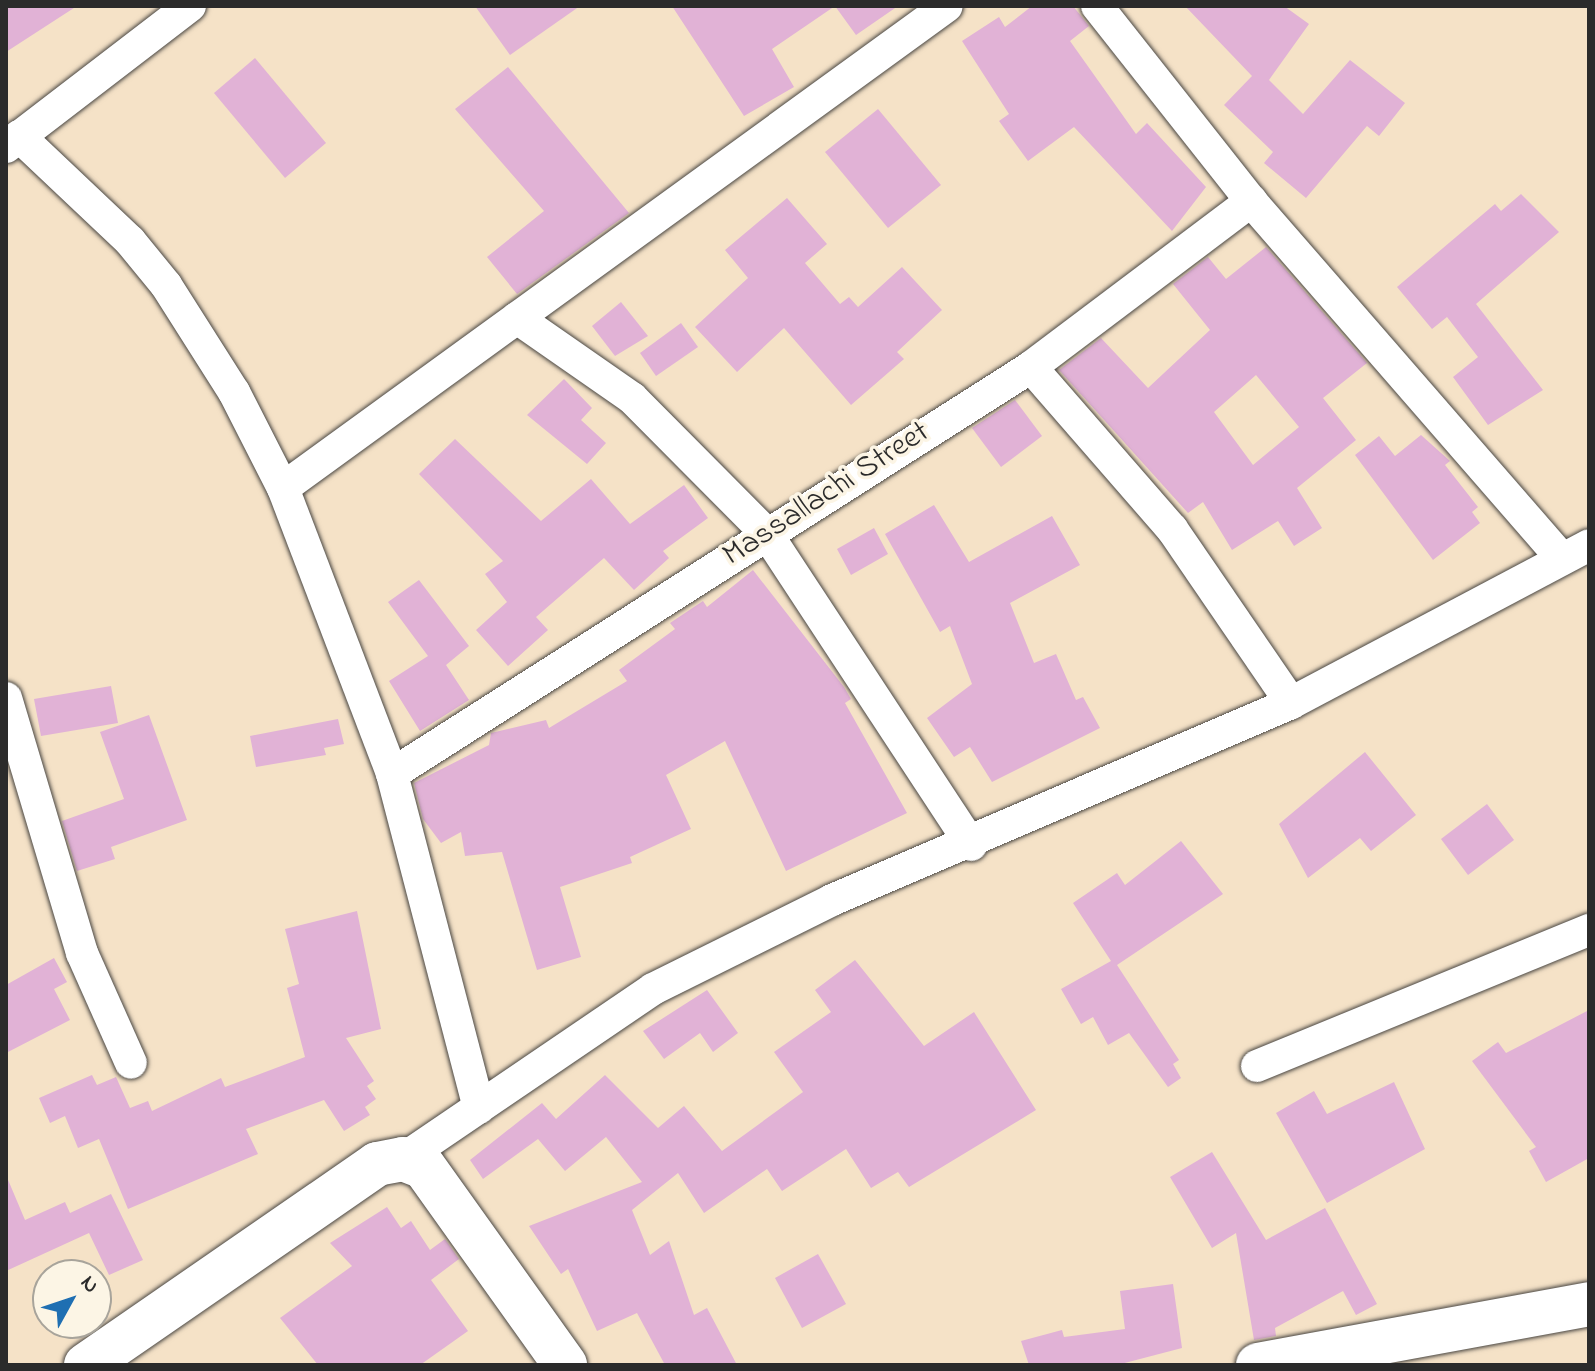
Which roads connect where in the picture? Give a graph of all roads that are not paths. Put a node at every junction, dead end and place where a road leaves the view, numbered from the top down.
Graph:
1 (190, 6) edge
2 (947, 6) edge
3 (1097, 6) edge
4 (12, 142) edge
5 (1251, 201) junction
6 (517, 318) junction
7 (1031, 367) junction
8 (283, 488) junction
9 (767, 534) junction
10 (1574, 550) edge
11 (6, 698) edge
12 (1291, 703) junction
13 (392, 774) junction
14 (971, 845) junction
15 (1589, 930) edge
16 (131, 1063) dead end
17 (1257, 1066) dead end
18 (479, 1108) junction
19 (403, 1159) junction
20 (1589, 1304) edge
21 (86, 1365) edge
22 (565, 1365) edge
23 (1258, 1365) edge

1 - 4 street
2 - 6 street
3 - 5 street
4 - 8 street
5 - 7 street, Massallachi Street
5 - 10 street
6 - 8 street
6 - 9 street
7 - 9 street, Massallachi Street
7 - 12 street
8 - 13 street
9 - 13 street, Massallachi Street
9 - 14 street
10 - 12 street
11 - 16 street
12 - 14 street
13 - 18 street
14 - 18 street
15 - 17 street
18 - 19 street
19 - 21 street
19 - 22 street
20 - 23 street

